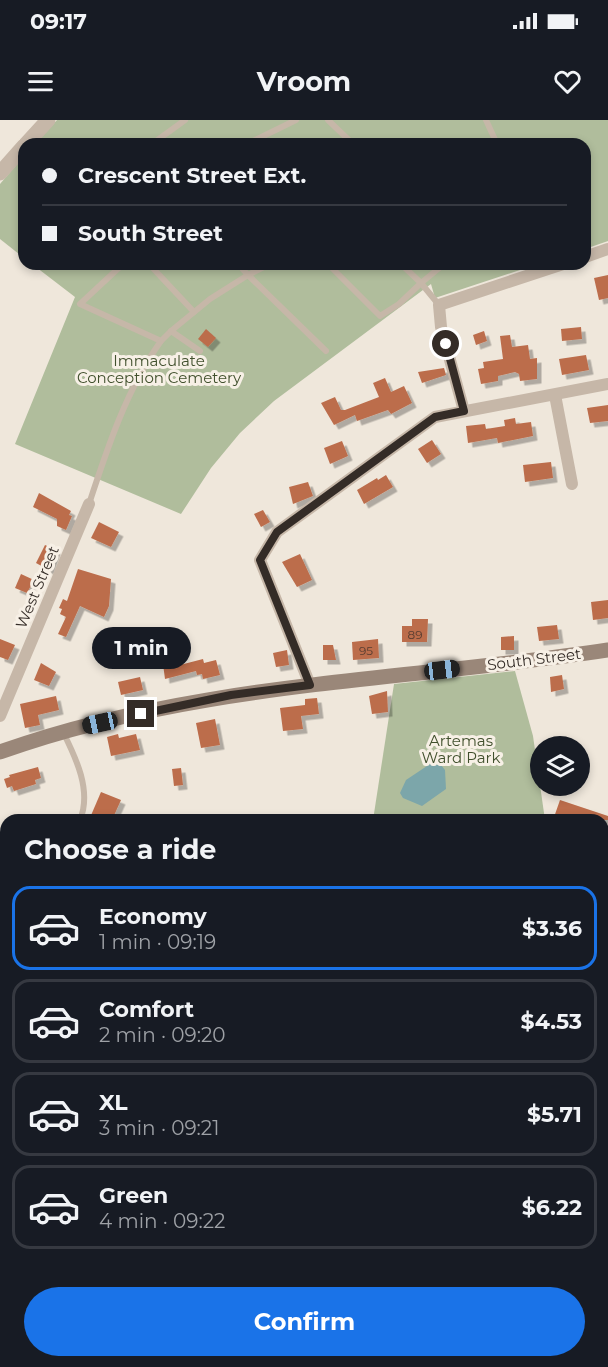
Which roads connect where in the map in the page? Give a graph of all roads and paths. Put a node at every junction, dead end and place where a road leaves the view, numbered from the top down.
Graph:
1 (48, 120) edge
2 (185, 120) edge
3 (296, 120) edge
4 (328, 120) edge
5 (486, 120) edge
6 (31, 138) edge
7 (160, 138) edge
8 (259, 138) edge
9 (347, 138) edge
10 (494, 138) edge
11 (18, 153) edge
12 (0, 173) edge
13 (608, 249) edge
14 (591, 255) edge
15 (116, 270) edge
16 (155, 270) edge
17 (243, 270) edge
18 (258, 270) edge
19 (334, 270) edge
20 (408, 270) edge
21 (437, 270) edge
22 (543, 270) edge
23 (248, 275) junction
24 (422, 283) junction
25 (439, 305) junction
26 (194, 312) junction
27 (171, 331) junction
28 (161, 341) junction
29 (200, 351) dead end
30 (326, 351) dead end
31 (608, 384) edge
32 (555, 395) junction
33 (464, 411) junction
34 (572, 484) dead end
35 (89, 504) joint
36 (608, 650) edge
37 (310, 685) junction
38 (0, 716) edge
39 (62, 731) junction
40 (0, 752) edge
41 (81, 814) edge

1 - 6 street
2 - 7 lane
3 - 8 lane
4 - 9 lane
5 - 10 lane
11 - 12 street
13 - 14 street
15 - 28 lane
16 - 26 lane
17 - 23 lane
18 - 23 lane
19 - 24 lane
20 - 24 lane
21 - 24 lane
22 - 25 street
23 - 26 lane
23 - 30 lane
24 - 25 lane
25 - 33 street
26 - 27 lane
27 - 28 lane
27 - 29 lane
28 - 35 lane
31 - 32 street
32 - 33 street
32 - 34 street
33 - 37 street
35 - 38 street, West Street
36 - 37 main road, South Street
37 - 39 main road, South Street
39 - 40 main road, South Street
39 - 41 lane

